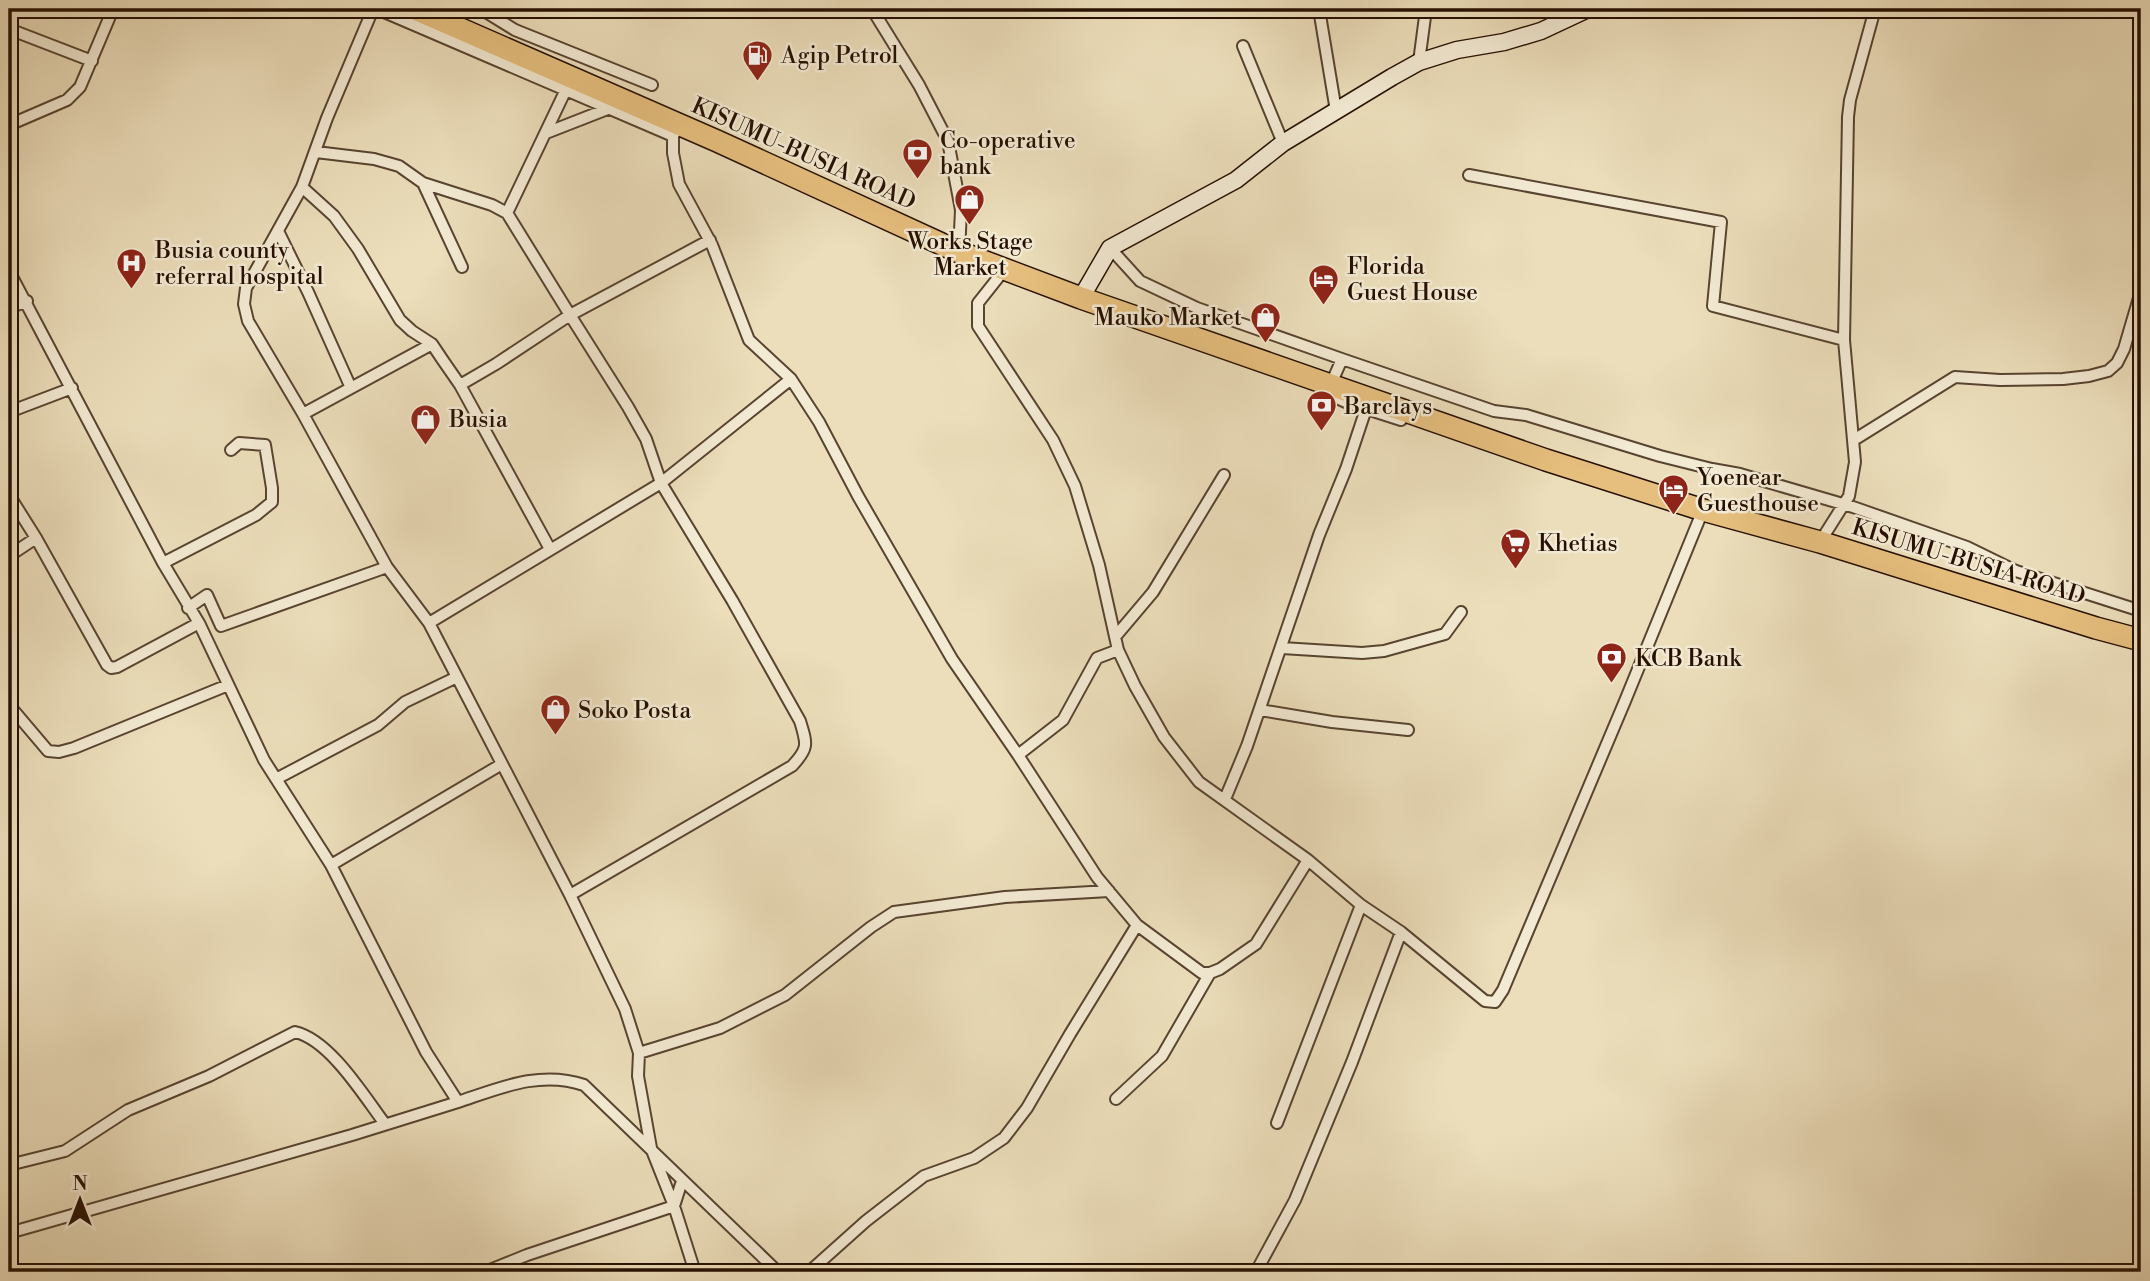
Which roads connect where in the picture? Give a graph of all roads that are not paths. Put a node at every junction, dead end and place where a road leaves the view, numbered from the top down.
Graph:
1 (375, 9) edge
2 (415, 9) edge
3 (481, 9) edge
4 (872, 9) edge
5 (1319, 9) edge
6 (1426, 9) edge
7 (1588, 9) edge
8 (1875, 9) edge
9 (109, 10) edge
10 (9, 29) edge
11 (1243, 46) dead end
12 (92, 61) junction
13 (1419, 62) junction
14 (569, 84) junction
15 (652, 85) dead end
16 (610, 108) junction
17 (1336, 111) junction
18 (9, 125) edge
19 (546, 133) junction
20 (1283, 144) junction
21 (316, 152) junction
22 (1469, 176) dead end
23 (423, 183) junction
24 (302, 187) junction
25 (507, 213) junction
26 (278, 232) junction
27 (710, 240) junction
28 (1110, 248) junction
29 (959, 252) junction
30 (462, 267) dead end
31 (1005, 269) junction
32 (9, 271) edge
33 (2141, 291) edge
34 (1081, 298) junction
35 (27, 302) junction
36 (9, 308) edge
37 (570, 315) junction
38 (1844, 340) junction
39 (432, 344) junction
40 (1342, 359) junction
41 (791, 379) junction
42 (1331, 384) junction
43 (460, 385) junction
44 (72, 388) junction
45 (351, 388) junction
46 (1366, 409) junction
47 (9, 412) edge
48 (303, 414) junction
49 (1857, 438) dead end
50 (231, 450) dead end
51 (1224, 475) dead end
52 (1600, 476) junction
53 (661, 483) junction
54 (9, 495) edge
55 (1845, 505) junction
56 (1703, 510) junction
57 (36, 538) junction
58 (1820, 542) junction
59 (550, 549) junction
60 (9, 556) edge
61 (163, 563) junction
62 (387, 566) junction
63 (188, 608) junction
64 (2141, 611) edge
65 (1461, 612) dead end
66 (429, 622) junction
67 (199, 623) junction
68 (1115, 637) junction
69 (2141, 640) edge
70 (1282, 648) junction
71 (1118, 650) junction
72 (457, 677) junction
73 (228, 685) junction
74 (9, 705) edge
75 (1260, 710) junction
76 (1408, 730) dead end
77 (1018, 755) junction
78 (502, 764) junction
79 (276, 779) junction
80 (1225, 799) junction
81 (1308, 860) junction
82 (331, 865) junction
83 (1109, 891) junction
84 (570, 895) junction
85 (1360, 905) junction
86 (1137, 925) junction
87 (1401, 932) junction
88 (1210, 973) junction
89 (639, 1053) junction
90 (1116, 1098) dead end
91 (458, 1101) junction
92 (1276, 1123) dead end
93 (385, 1124) junction
94 (651, 1148) junction
95 (9, 1165) edge
96 (682, 1181) junction
97 (674, 1206) junction
98 (9, 1233) edge
99 (1257, 1270) dead end
100 (485, 1272) edge
101 (695, 1272) edge
102 (778, 1272) edge
103 (808, 1272) edge

1 - 14 street
1 - 21 street
2 - 14 highway, KISUMU-BUSIA ROAD
3 - 15 street
4 - 29 street
5 - 17 street
6 - 13 street
7 - 13 street
8 - 38 street
9 - 12 street
10 - 12 street
11 - 20 street
12 - 18 street
13 - 17 street
14 - 16 street
14 - 19 street
14 - 29 highway, KISUMU-BUSIA ROAD
16 - 19 street
16 - 27 street
17 - 20 street
19 - 25 street
20 - 28 street
21 - 23 street
21 - 24 street
22 - 38 street
23 - 25 street
23 - 30 street
24 - 26 street
24 - 39 street
25 - 37 street
26 - 45 street
26 - 48 street
27 - 37 street
27 - 41 street
28 - 34 street
28 - 40 street
29 - 31 highway, KISUMU-BUSIA ROAD
31 - 34 highway, KISUMU-BUSIA ROAD
31 - 68 street
32 - 35 street
33 - 49 street
34 - 42 highway, KISUMU-BUSIA ROAD
35 - 36 street
35 - 44 street
37 - 43 street
37 - 53 street
38 - 55 street
39 - 43 street
39 - 45 street
40 - 42 street
40 - 55 street
41 - 53 street
41 - 77 street
42 - 46 street
42 - 52 highway, KISUMU-BUSIA ROAD
43 - 59 street
44 - 47 street
44 - 61 street
45 - 48 street
46 - 52 street
46 - 70 street
48 - 62 street
50 - 61 street
51 - 68 street
52 - 56 highway, KISUMU-BUSIA ROAD
53 - 59 street
53 - 84 street
54 - 57 street
55 - 58 street
55 - 64 street
56 - 58 highway, KISUMU-BUSIA ROAD
56 - 87 street
57 - 60 street
57 - 67 street
58 - 69 highway, KISUMU-BUSIA ROAD
59 - 66 street
61 - 63 street
62 - 63 street
62 - 66 street
63 - 67 street
65 - 70 street
66 - 72 street
67 - 73 street
68 - 71 street
70 - 75 street
71 - 77 street
71 - 80 street
72 - 78 street
72 - 79 street
73 - 74 street
73 - 79 street
75 - 76 street
75 - 80 street
77 - 83 street
78 - 82 street
78 - 84 street
79 - 82 street
80 - 81 street
81 - 85 street
81 - 88 street
82 - 91 street
83 - 86 street
83 - 89 street
84 - 89 street
85 - 87 street
85 - 92 street
86 - 88 street
86 - 103 street
87 - 99 street
88 - 90 street
89 - 94 street
91 - 93 street
91 - 94 street
93 - 95 street
93 - 98 street
94 - 96 street
94 - 97 street
96 - 97 street
96 - 102 street
97 - 100 street
97 - 101 street

